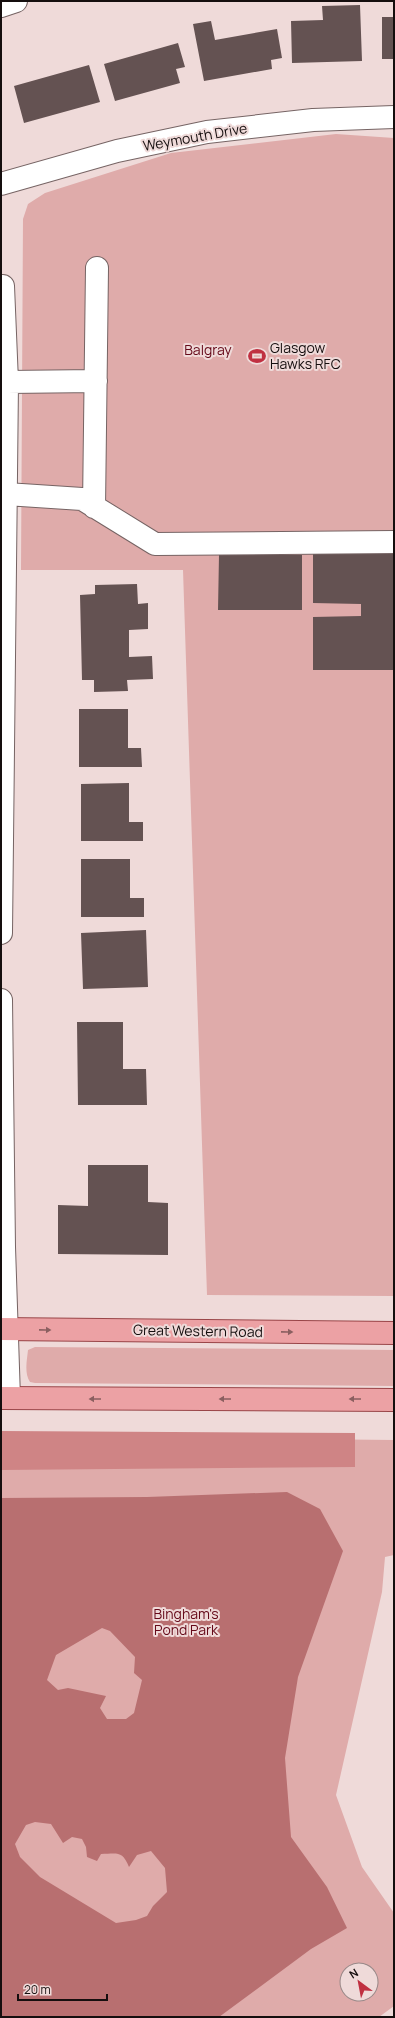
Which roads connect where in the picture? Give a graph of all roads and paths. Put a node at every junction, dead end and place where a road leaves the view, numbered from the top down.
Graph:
1 (16, 1) edge
2 (1, 6) edge
3 (394, 117) edge
4 (1, 184) edge
5 (98, 268) dead end
6 (3, 286) dead end
7 (96, 381) junction
8 (7, 382) junction
9 (4, 506) edge
10 (94, 507) junction
11 (394, 542) edge
12 (1, 933) edge
13 (1, 1000) edge
14 (3, 1247) edge
15 (4, 1330) edge
16 (394, 1334) edge
17 (5, 1398) edge
18 (394, 1400) edge

1 - 2 street
3 - 4 street, Weymouth Drive
5 - 7 street
6 - 8 street
7 - 8 street
7 - 10 street
8 - 9 street
9 - 10 street
9 - 12 street
10 - 11 street
13 - 14 street
14 - 15 street
15 -> 16 main road, Great Western Road
15 - 17 street
18 -> 17 main road

